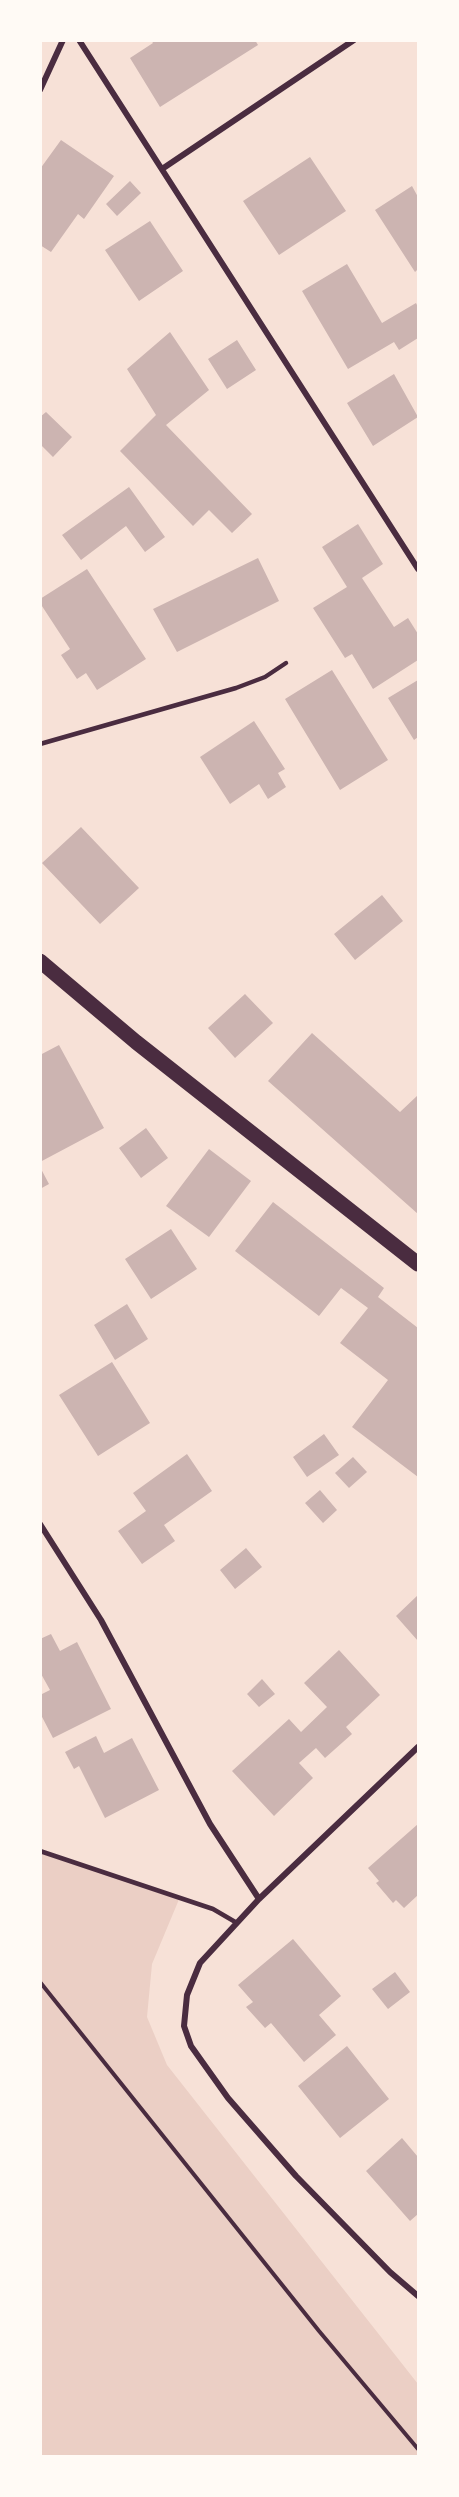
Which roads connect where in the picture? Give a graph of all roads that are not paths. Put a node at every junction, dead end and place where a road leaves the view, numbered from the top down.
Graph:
1 (63, 40) edge
2 (79, 40) edge
3 (354, 40) edge
4 (40, 90) edge
5 (162, 169) junction
6 (418, 569) edge
7 (286, 663) dead end
8 (40, 744) edge
9 (40, 961) edge
10 (418, 1264) edge
11 (40, 1524) edge
12 (418, 1747) edge
13 (40, 1851) edge
14 (259, 1899) junction
15 (237, 1923) junction
16 (418, 2296) edge

1 - 4 street
2 - 5 street
3 - 5 street
5 - 6 street
7 - 8 lane
9 - 10 main road
11 - 14 street
12 - 14 street
13 - 15 lane
14 - 15 street
15 - 16 street

